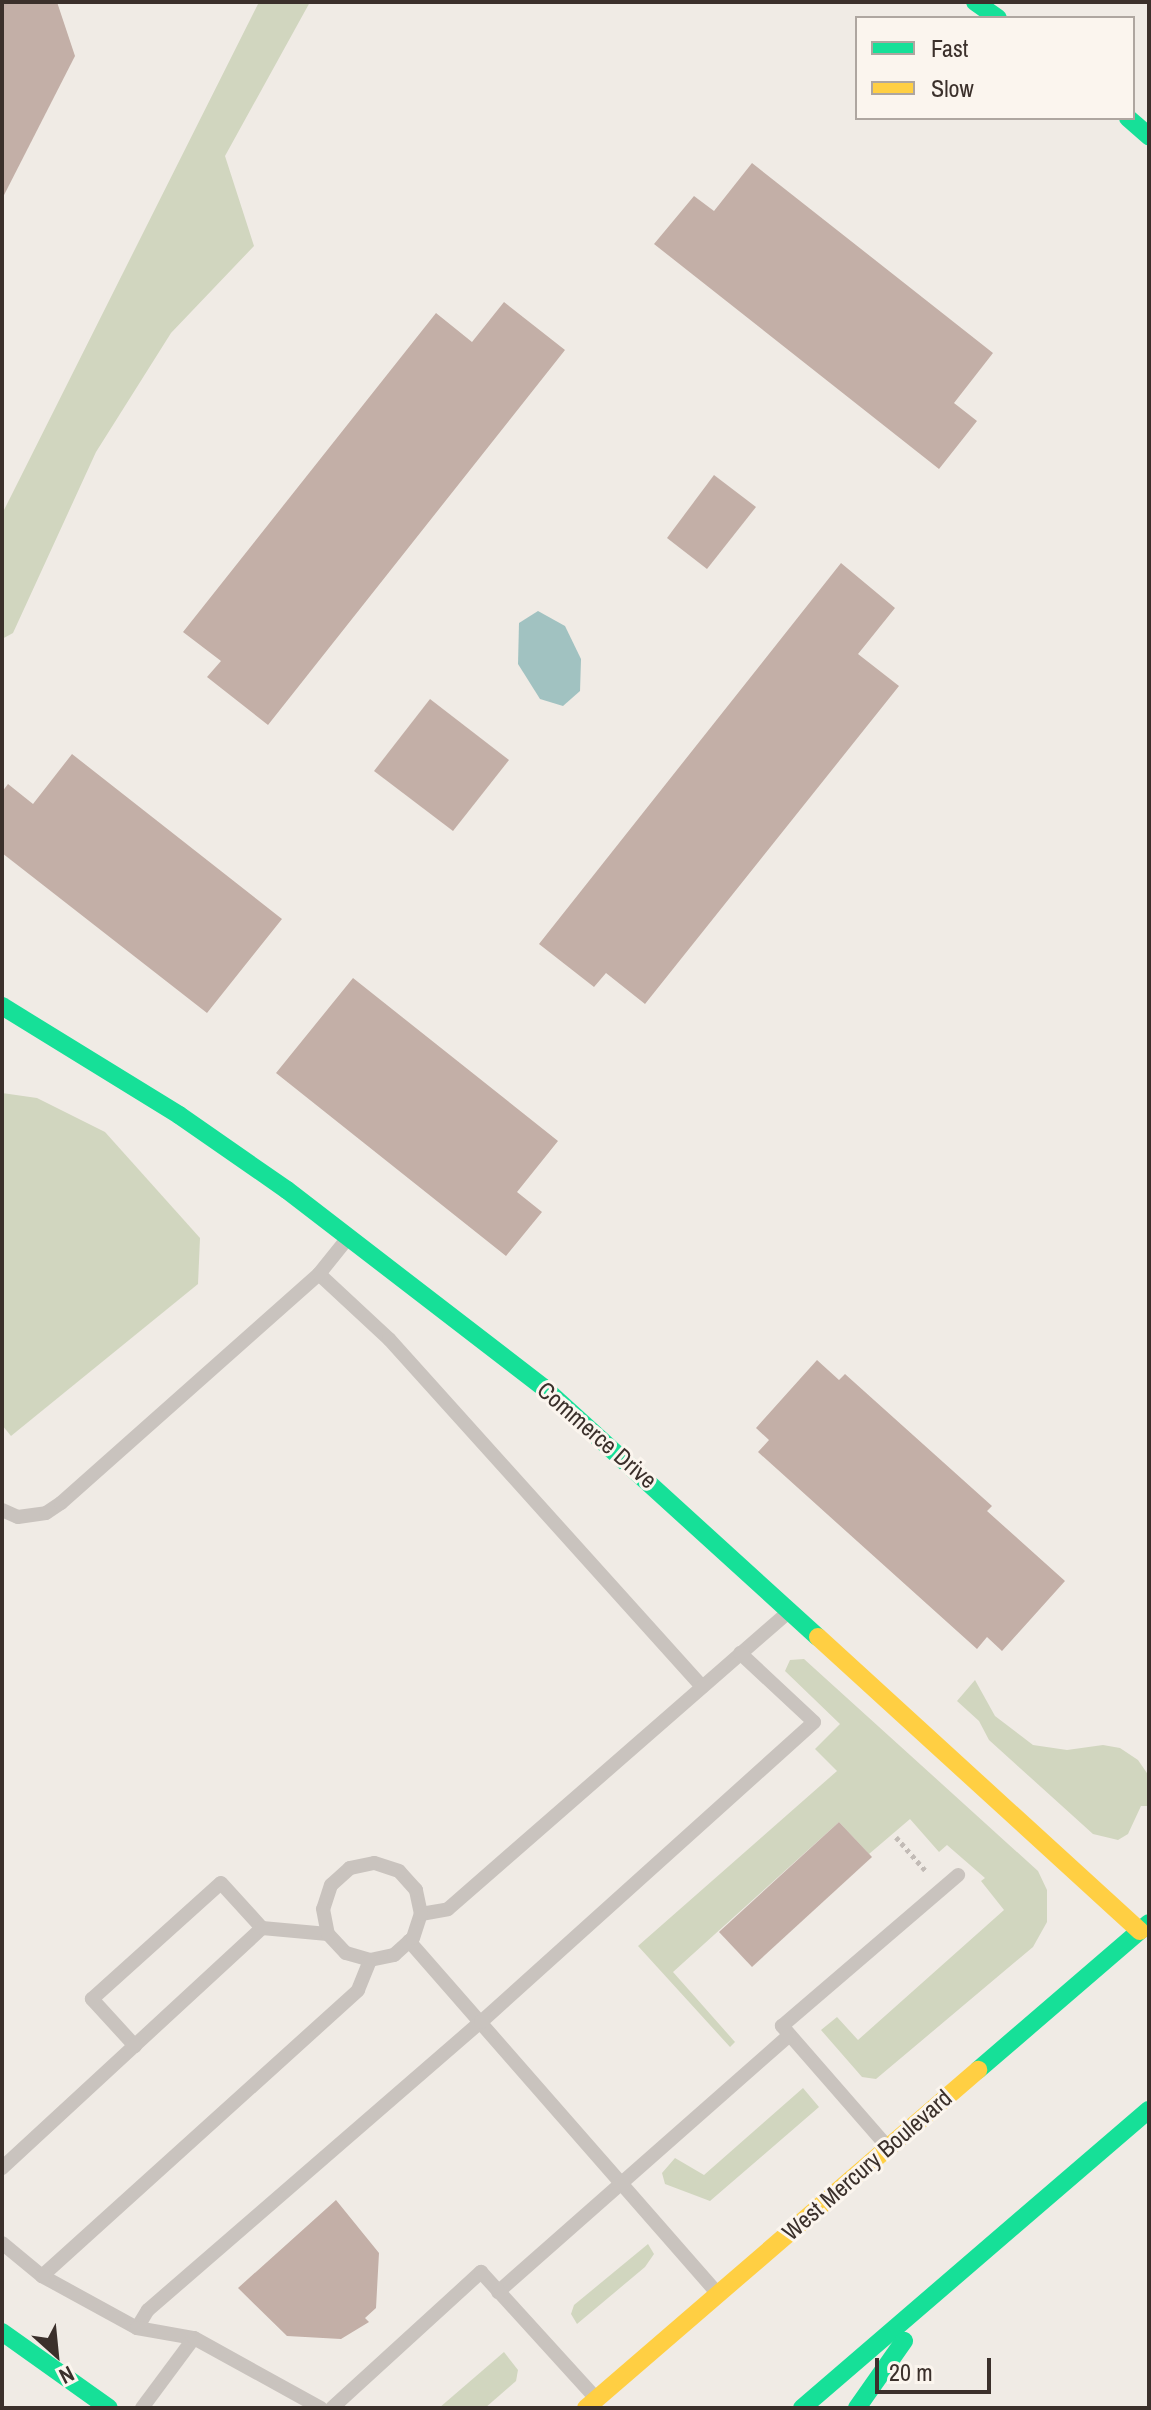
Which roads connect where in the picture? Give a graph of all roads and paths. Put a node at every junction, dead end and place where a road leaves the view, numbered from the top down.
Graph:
1 (975, 2) edge
2 (995, 16) edge
3 (1130, 120) edge
4 (1149, 136) edge
5 (2, 1006) edge
6 (350, 1236) junction
7 (319, 1274) junction
8 (2, 1510) edge
9 (790, 1610) junction
10 (740, 1653) junction
11 (702, 1687) junction
12 (896, 1837) dead end
13 (958, 1875) dead end
14 (942, 1889) junction
15 (421, 1914) junction
16 (1144, 1927) edge
17 (262, 1928) junction
18 (328, 1934) junction
19 (409, 1941) junction
20 (370, 1960) junction
21 (481, 2022) junction
22 (789, 2035) junction
23 (135, 2046) junction
24 (1149, 2110) edge
25 (888, 2147) junction
26 (2, 2168) edge
27 (621, 2181) junction
28 (2, 2243) edge
29 (42, 2276) junction
30 (942, 2286) junction
31 (498, 2292) junction
32 (717, 2294) junction
33 (137, 2328) junction
34 (2, 2332) edge
35 (194, 2338) junction
36 (591, 2403) edge
37 (109, 2408) edge
38 (142, 2408) edge
39 (321, 2408) edge
40 (332, 2408) edge
41 (802, 2408) edge
42 (857, 2408) edge

1 - 2 main road
3 - 4 main road
5 - 6 main road, Commerce Drive
6 - 7 lane
6 - 9 main road, Commerce Drive
7 - 8 lane
7 - 11 lane
9 - 10 lane
9 - 16 main road, Commerce Drive
10 - 11 lane
10 - 21 lane
11 - 15 lane
12 - 14 path
13 - 14 lane
14 - 22 lane
15 - 18 lane
15 - 19 lane
16 - 25 main road, West Mercury Boulevard
17 - 18 lane
17 - 23 lane
17 - 23 lane
18 - 20 lane
19 - 20 lane
19 - 21 lane
20 - 29 lane
21 - 27 lane
21 - 33 lane
22 - 25 lane
22 - 27 lane
23 - 26 lane
24 - 30 main road
25 - 32 main road, West Mercury Boulevard
27 - 31 lane
27 - 32 lane
28 - 29 lane
29 - 33 lane
30 - 41 main road
30 - 42 main road
31 - 36 lane
31 - 40 lane
32 - 36 main road, West Mercury Boulevard
33 - 35 lane
34 - 37 main road
35 - 38 lane
35 - 39 lane

